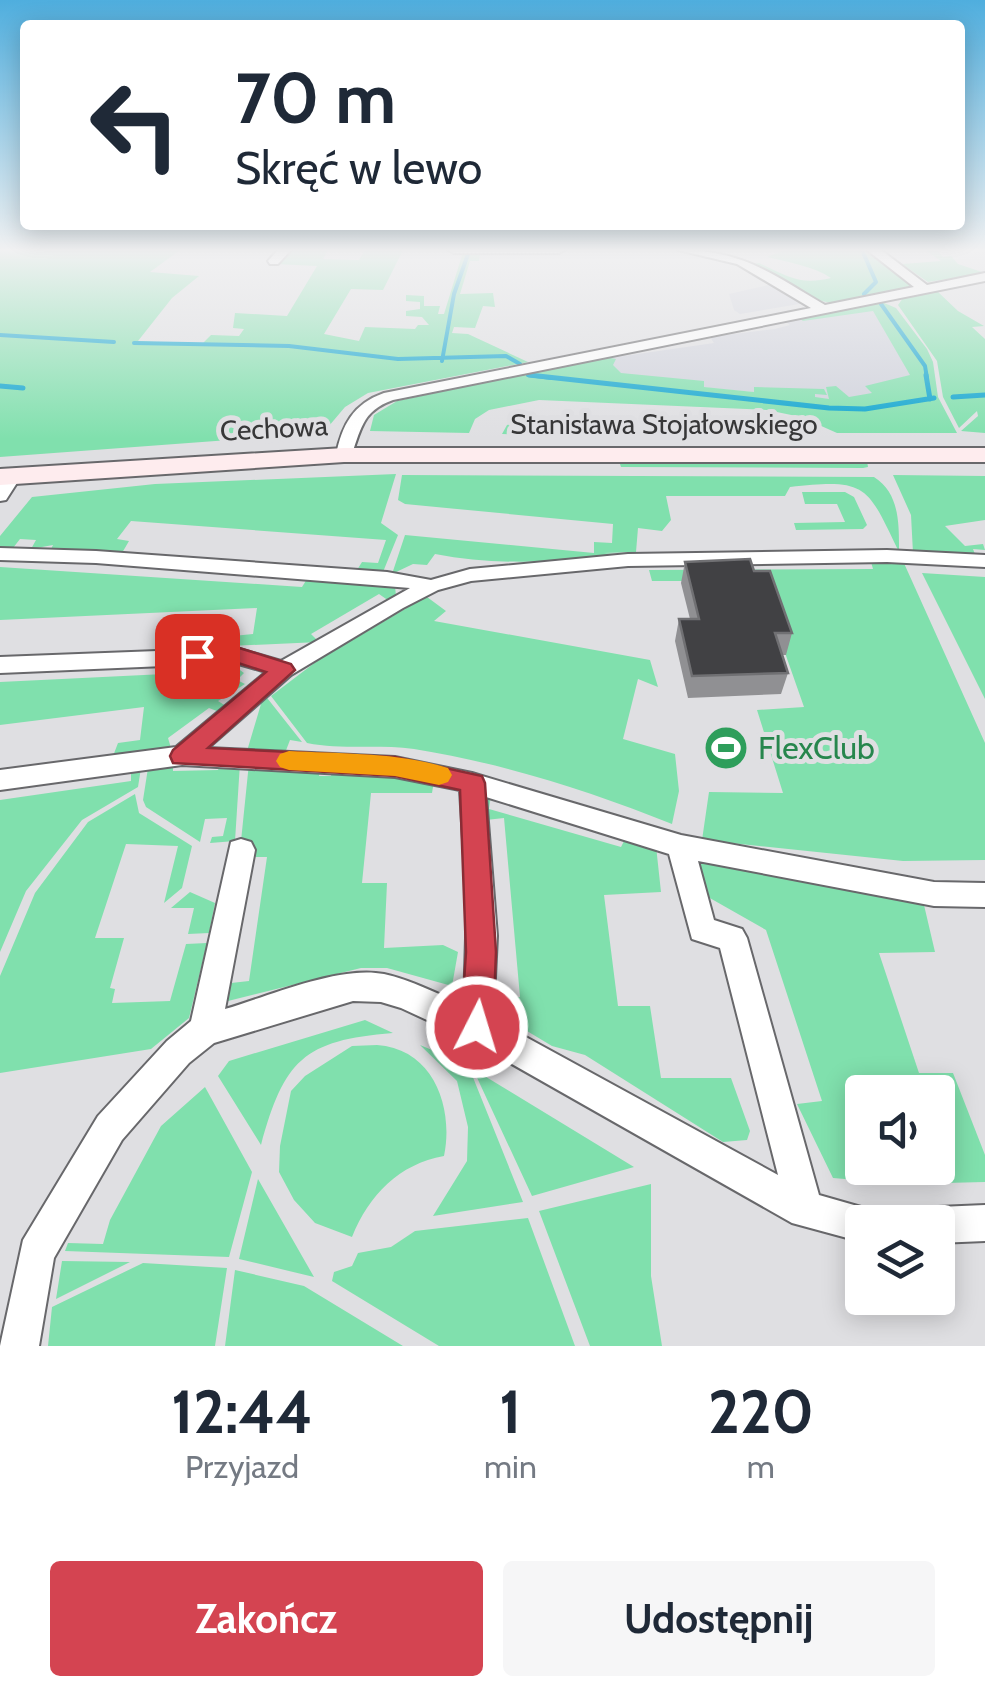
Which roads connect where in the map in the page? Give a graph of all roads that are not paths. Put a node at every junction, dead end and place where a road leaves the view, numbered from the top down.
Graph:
1 (804, 313) edge
2 (344, 455) junction
3 (985, 456) edge
4 (4, 483) edge
5 (0, 554) edge
6 (985, 562) edge
7 (430, 586) junction
8 (0, 665) edge
9 (283, 670) junction
10 (182, 756) junction
11 (0, 780) edge
12 (472, 783) junction
13 (681, 846) junction
14 (241, 850) dead end
15 (985, 895) edge
16 (477, 1027) junction
17 (205, 1030) junction
18 (806, 1210) junction
19 (845, 1220) edge
20 (985, 1223) edge
21 (955, 1224) edge
22 (19, 1346) edge

1 - 2 street, Cechowa
2 - 3 street, Stanisława Stojałowskiego
2 - 4 street, Cechowa
5 - 7 street
6 - 7 street
7 - 9 street
8 - 9 street
9 - 10 street
10 - 11 street
10 - 12 street
12 - 13 street
12 - 16 street
13 - 15 street
13 - 18 street
14 - 17 street
16 - 17 street
16 - 18 street
17 - 22 street
18 - 19 street
20 - 21 street

